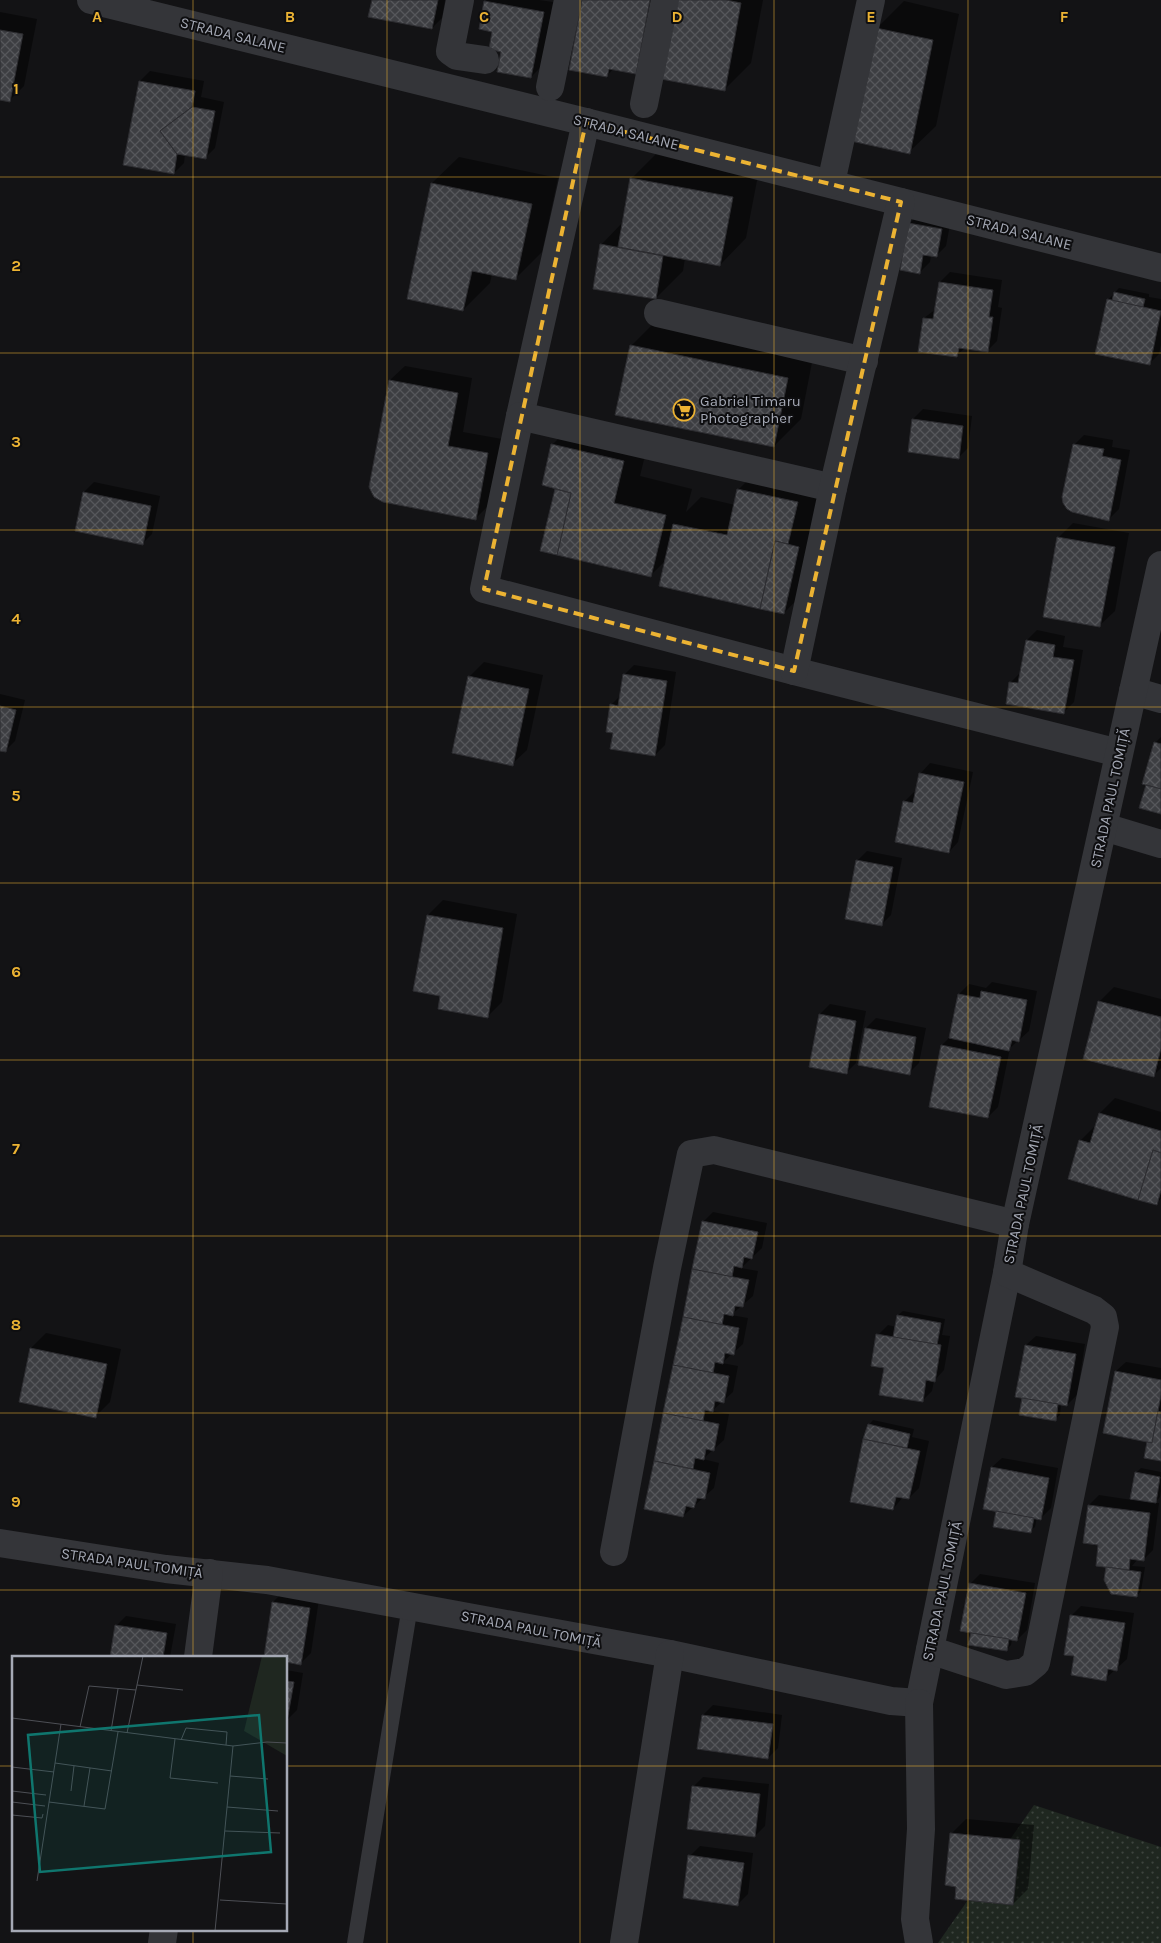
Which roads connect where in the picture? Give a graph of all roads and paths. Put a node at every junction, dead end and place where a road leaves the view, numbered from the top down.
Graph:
1 (91, 0) edge
2 (460, 0) edge
3 (568, 0) edge
4 (665, 0) edge
5 (871, 0) edge
6 (485, 60) dead end
7 (550, 86) dead end
8 (644, 104) dead end
9 (586, 122) junction
10 (831, 183) junction
11 (901, 202) junction
12 (1161, 268) edge
13 (658, 313) dead end
14 (864, 360) junction
15 (520, 416) junction
16 (833, 488) junction
17 (1161, 566) edge
18 (794, 671) junction
19 (1133, 691) junction
20 (1161, 699) edge
21 (1119, 753) junction
22 (1104, 827) junction
23 (1161, 844) edge
24 (1015, 1224) junction
25 (1007, 1273) junction
26 (0, 1543) edge
27 (614, 1552) dead end
28 (209, 1573) junction
29 (410, 1606) junction
30 (930, 1650) junction
31 (670, 1654) junction
32 (198, 1656) edge
33 (919, 1703) junction
34 (164, 1930) edge
35 (162, 1943) edge
36 (354, 1943) edge
37 (624, 1943) edge
38 (918, 1943) edge

1 - 9 street, STRADA SALANE
2 - 6 street
3 - 7 street
4 - 8 street
5 - 10 street
9 - 10 street, STRADA SALANE
9 - 15 street
10 - 11 street, STRADA SALANE
11 - 12 street, STRADA SALANE
11 - 14 street
13 - 14 street
14 - 16 street
15 - 16 street
15 - 18 street
16 - 18 street
17 - 19 street, STRADA PAUL TOMIȚĂ
18 - 21 street
19 - 20 street
19 - 21 street, STRADA PAUL TOMIȚĂ
21 - 22 street, STRADA PAUL TOMIȚĂ
22 - 23 street
22 - 24 street, STRADA PAUL TOMIȚĂ
24 - 25 street, STRADA PAUL TOMIȚĂ
24 - 27 street
25 - 30 street, STRADA PAUL TOMIȚĂ
25 - 30 street
26 - 28 street, STRADA PAUL TOMIȚĂ
28 - 29 street, STRADA PAUL TOMIȚĂ
28 - 32 street
29 - 31 street, STRADA PAUL TOMIȚĂ
29 - 36 lane
30 - 33 street, STRADA PAUL TOMIȚĂ
31 - 33 street, STRADA PAUL TOMIȚĂ
31 - 37 street
33 - 38 street
34 - 35 street

